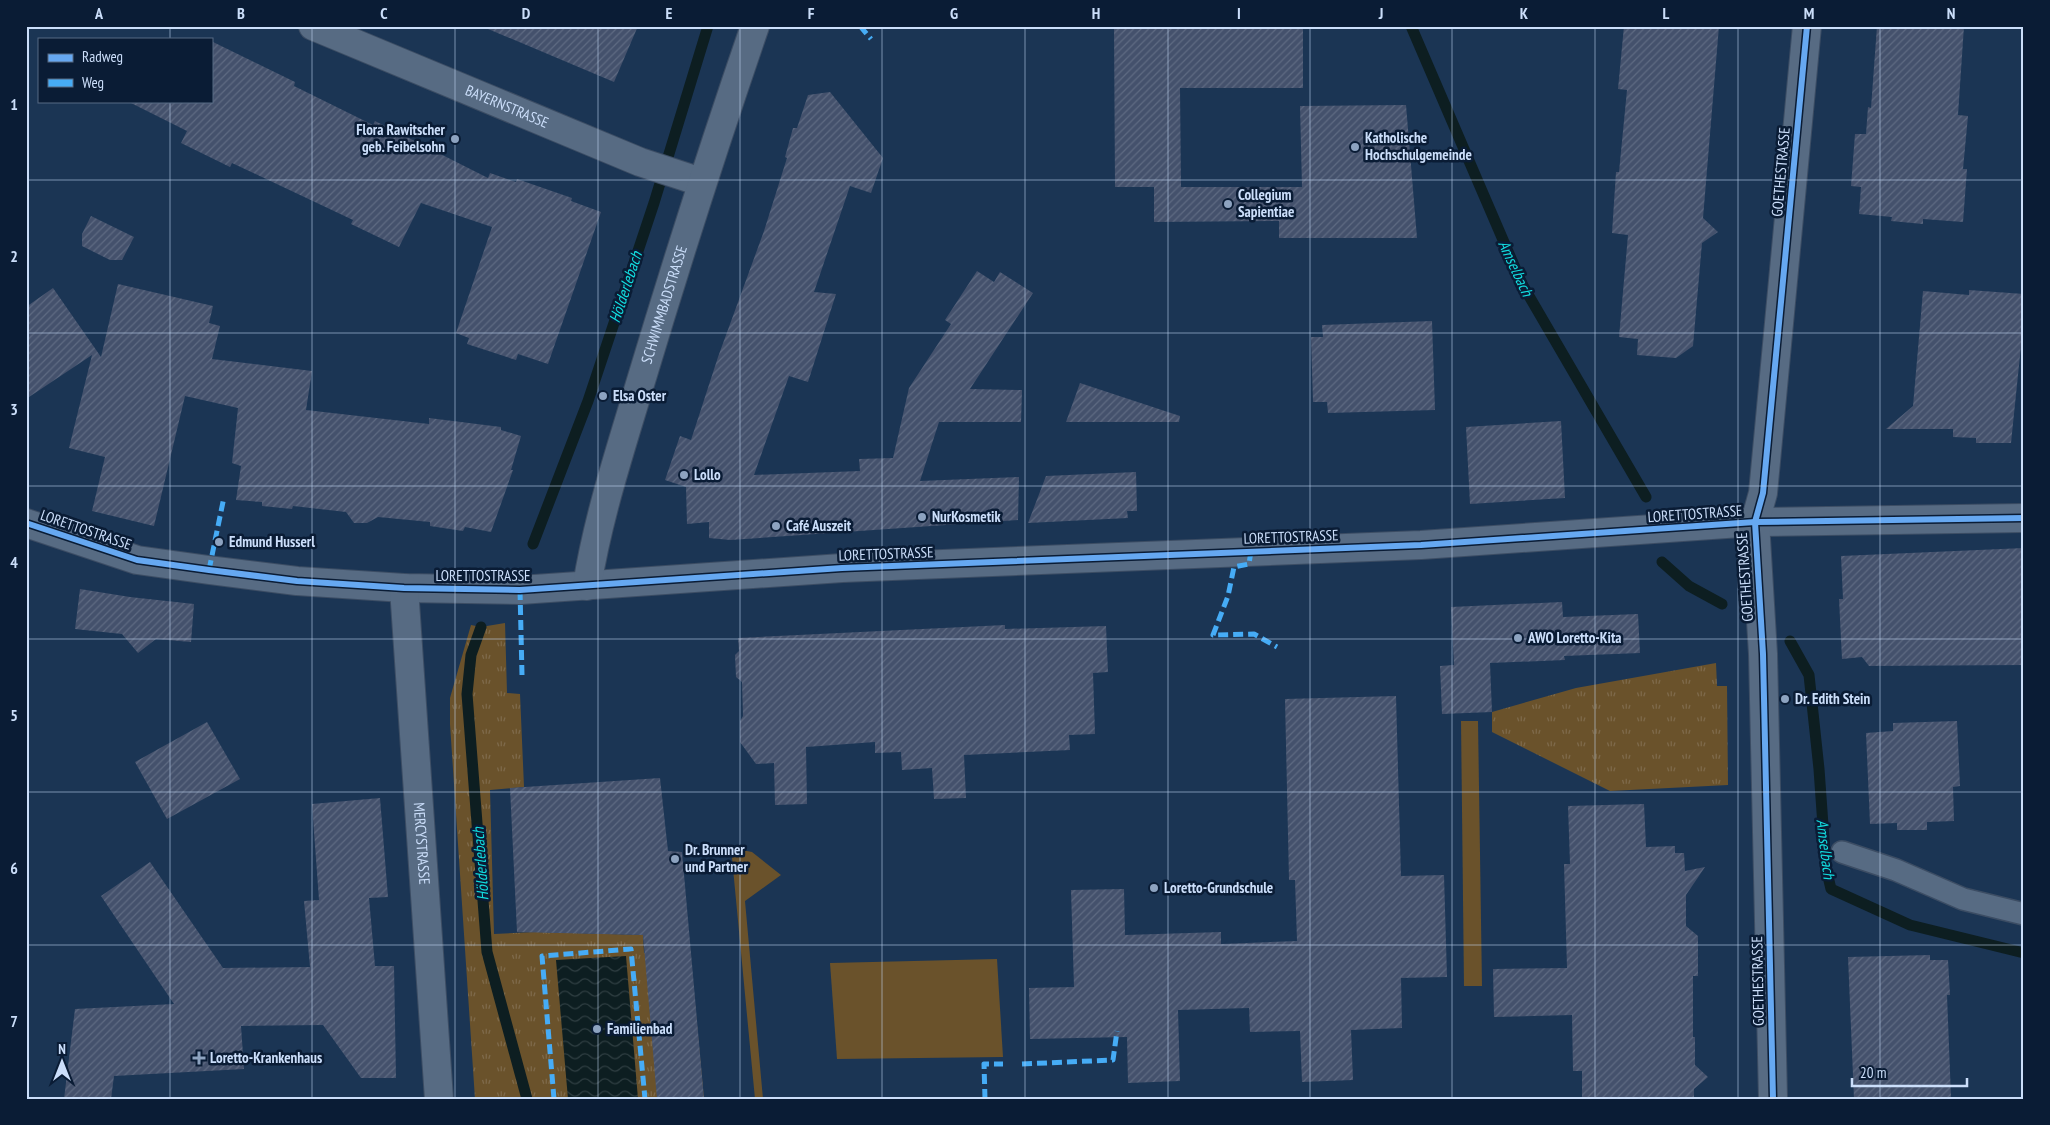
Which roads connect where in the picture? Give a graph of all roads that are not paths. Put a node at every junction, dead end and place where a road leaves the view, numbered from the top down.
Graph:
1 (313, 26) edge
2 (755, 26) edge
3 (1807, 26) edge
4 (690, 178) junction
5 (2024, 518) edge
6 (1755, 522) junction
7 (26, 523) edge
8 (587, 586) junction
9 (404, 588) junction
10 (1842, 852) dead end
11 (2024, 914) edge
12 (439, 1099) edge
13 (1773, 1099) edge

1 - 4 street, BAYERNSTRASSE
2 - 4 street, SCHWIMMBADSTRASSE
3 - 6 street, GOETHESTRASSE
4 - 8 street, SCHWIMMBADSTRASSE
5 - 6 street, LORETTOSTRASSE
6 - 8 street, LORETTOSTRASSE
6 - 13 street, GOETHESTRASSE
7 - 9 street, LORETTOSTRASSE
8 - 9 street, LORETTOSTRASSE
9 - 12 street, MERCYSTRASSE
10 - 11 lane

